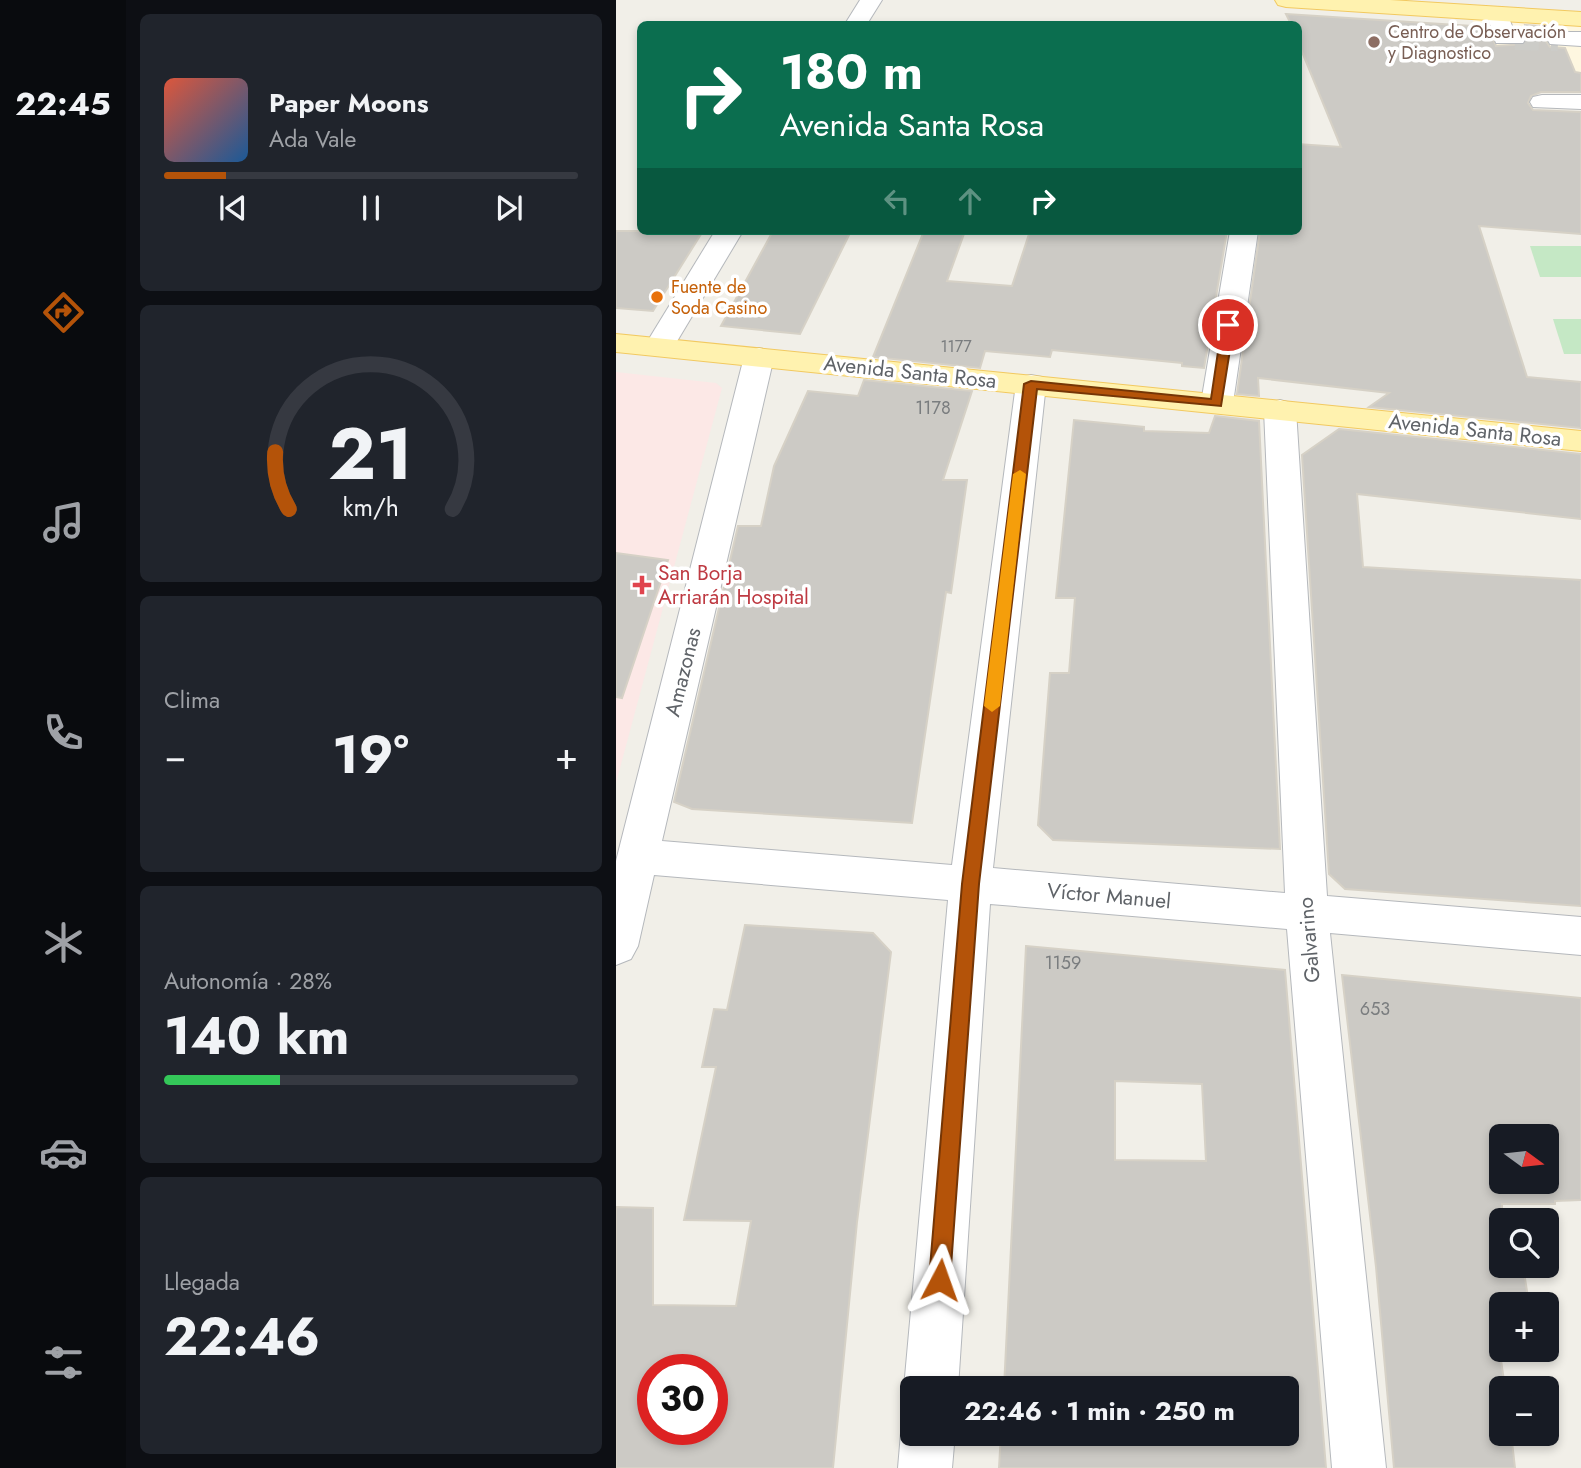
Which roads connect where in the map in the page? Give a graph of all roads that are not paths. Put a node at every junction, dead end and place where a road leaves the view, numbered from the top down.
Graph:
1 (871, 0) edge
2 (1286, 0) edge
3 (1497, 15) junction
4 (1581, 19) edge
5 (858, 21) edge
6 (1514, 38) dead end
7 (1542, 102) dead end
8 (1581, 102) edge
9 (727, 235) edge
10 (1243, 235) edge
11 (616, 343) edge
12 (659, 347) junction
13 (759, 357) junction
14 (1031, 384) junction
15 (1217, 403) junction
16 (1280, 410) junction
17 (1581, 441) edge
18 (638, 856) junction
19 (970, 884) junction
20 (1307, 913) junction
21 (1581, 936) edge
22 (616, 946) edge
23 (932, 1376) edge
24 (927, 1446) edge
25 (925, 1468) edge
26 (1359, 1468) edge

1 - 5 street
2 - 3 main road
3 - 4 main road
3 - 6 street
7 - 8 street
9 - 12 street
10 - 15 street
11 - 12 main road, Avenida Santa Rosa
12 - 13 main road, Avenida Santa Rosa
13 - 14 main road, Avenida Santa Rosa
13 - 18 street, Amazonas
14 - 15 main road, Avenida Santa Rosa
14 - 19 street
15 - 16 main road, Avenida Santa Rosa
16 - 17 main road, Avenida Santa Rosa
16 - 20 street, Galvarino
18 - 19 street, Víctor Manuel
18 - 22 street, Amazonas
19 - 20 street, Víctor Manuel
19 - 23 street
20 - 21 street, Víctor Manuel
20 - 26 street, Galvarino
24 - 25 street

